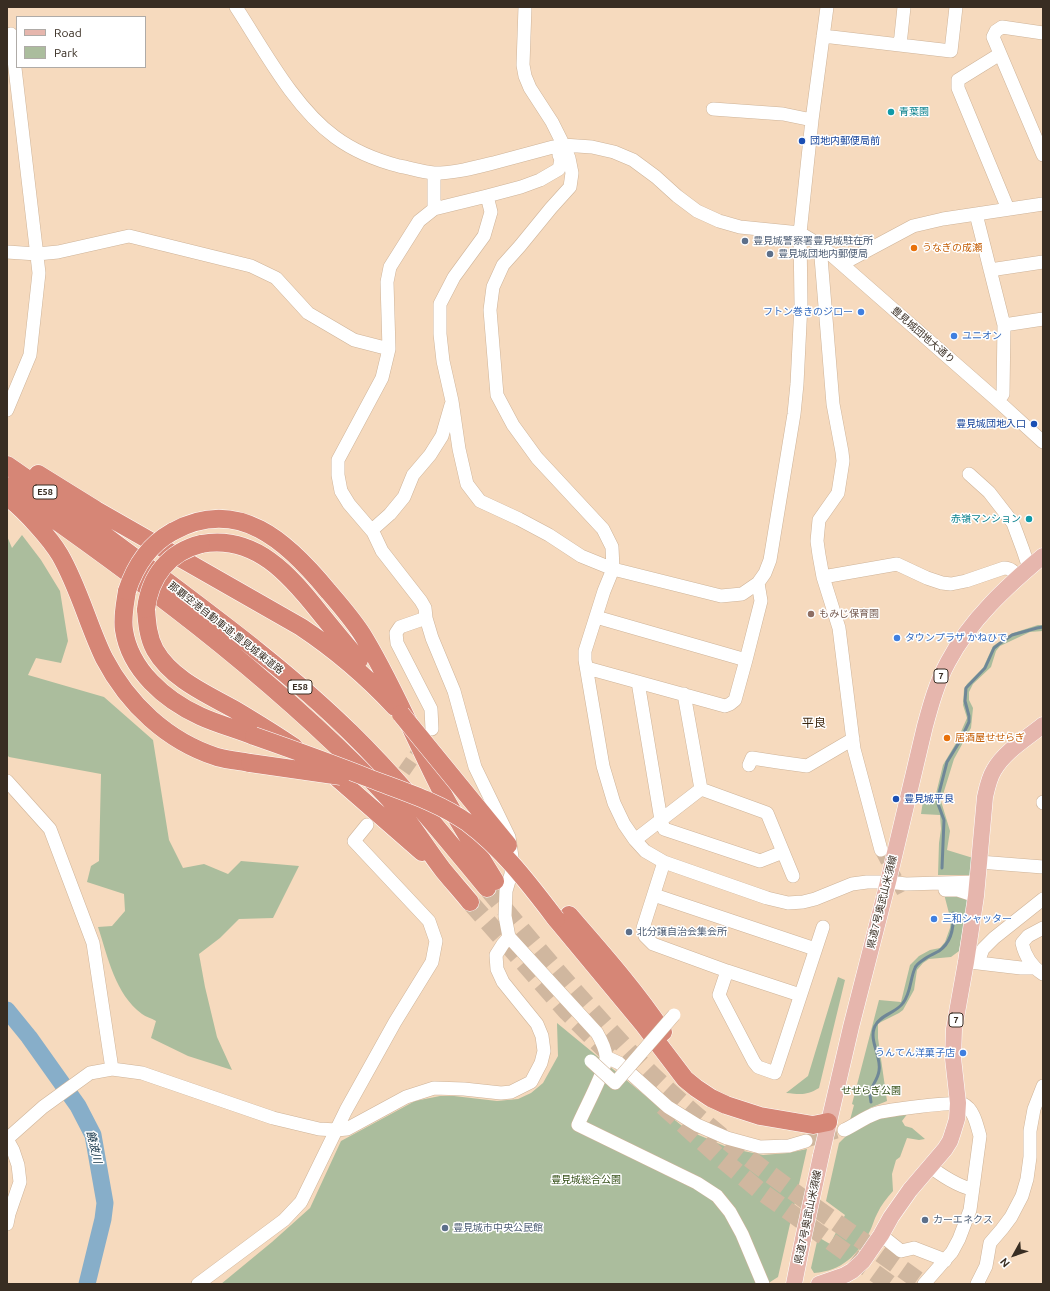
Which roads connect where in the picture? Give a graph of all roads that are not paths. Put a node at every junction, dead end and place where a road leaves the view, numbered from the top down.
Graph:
1 (236, 7) edge
2 (525, 7) edge
3 (827, 7) edge
4 (904, 7) edge
5 (956, 7) edge
6 (1043, 32) edge
7 (11, 34) dead end
8 (823, 36) junction
9 (900, 45) junction
10 (1000, 54) junction
11 (713, 109) dead end
12 (812, 120) junction
13 (561, 150) junction
14 (1043, 155) edge
15 (434, 173) junction
16 (488, 196) junction
17 (1043, 204) edge
18 (434, 209) junction
19 (1008, 209) junction
20 (976, 214) junction
21 (800, 233) junction
22 (820, 244) junction
23 (7, 252) edge
24 (37, 254) junction
25 (1043, 262) edge
26 (842, 264) junction
27 (990, 270) junction
28 (1043, 319) edge
29 (1004, 325) junction
30 (389, 350) junction
31 (452, 401) junction
32 (998, 401) junction
33 (7, 410) edge
34 (1043, 442) edge
35 (7, 454) edge
36 (7, 465) edge
37 (969, 474) dead end
38 (7, 486) edge
39 (7, 496) edge
40 (84, 521) junction
41 (372, 530) junction
42 (1043, 556) edge
43 (613, 569) junction
44 (1024, 572) junction
45 (823, 577) junction
46 (758, 583) junction
47 (596, 617) junction
48 (426, 618) junction
49 (746, 660) junction
50 (587, 668) junction
51 (638, 682) junction
52 (684, 694) junction
53 (401, 714) junction
54 (1043, 725) edge
55 (432, 729) dead end
56 (854, 739) junction
57 (749, 765) dead end
58 (7, 781) edge
59 (383, 783) junction
60 (701, 789) junction
61 (661, 820) junction
62 (367, 825) dead end
63 (635, 840) junction
64 (881, 850) tunnel mouth
65 (783, 852) junction
66 (664, 862) junction
67 (979, 862) junction
68 (1043, 867) edge
69 (444, 871) junction
70 (793, 876) dead end
71 (888, 882) junction
72 (976, 889) junction
73 (903, 892) dead end
74 (654, 895) junction
75 (1043, 899) edge
76 (470, 902) tunnel mouth
77 (560, 915) junction
78 (823, 927) dead end
79 (1043, 928) edge
80 (509, 937) junction
81 (815, 949) junction
82 (972, 962) junction
83 (727, 971) junction
84 (1038, 971) edge
85 (800, 994) junction
86 (674, 1015) dead end
87 (606, 1057) junction
88 (591, 1061) dead end
89 (112, 1068) junction
90 (1043, 1086) edge
91 (958, 1103) junction
92 (836, 1126) junction
93 (336, 1130) junction
94 (7, 1139) edge
95 (806, 1141) tunnel mouth
96 (930, 1166) junction
97 (972, 1189) junction
98 (7, 1224) edge
99 (881, 1235) junction
100 (944, 1261) junction
101 (795, 1280) edge
102 (198, 1284) edge
103 (763, 1284) edge
104 (819, 1284) edge
105 (924, 1284) edge
106 (977, 1284) edge

1 - 15 street
2 - 13 street
3 - 8 street
4 - 9 street
5 - 9 street
6 - 10 street
7 - 24 street
8 - 9 street
8 - 12 street
10 - 14 street
10 - 19 street
11 - 12 street
12 - 21 street
13 - 15 street
13 - 16 street
13 - 21 street
13 - 43 street
15 - 18 street
16 - 18 street
16 - 31 street
17 - 19 street
18 - 30 street
19 - 20 street
20 - 26 street
20 - 27 street
21 - 22 street, 豊見城団地大通り
21 - 46 street
22 - 26 street, 豊見城団地大通り
22 - 45 street
23 - 24 street
24 - 30 street
24 - 33 street
25 - 27 street
26 - 32 street, 豊見城団地大通り
27 - 29 street
28 - 29 street
29 - 32 street
30 - 41 street
31 - 41 street
31 - 43 street
32 - 34 street, 豊見城団地大通り
35 - 40 highway
36 - 40 highway, 那覇空港自動車道;豊見城東道路 / E58
37 - 44 street
38 - 40 highway, 那覇空港自動車道;豊見城東道路 / E58
39 - 59 highway, bridge
40 - 53 highway
40 - 59 highway, 那覇空港自動車道;豊見城東道路 / E58, bridge
40 - 69 highway, 那覇空港自動車道;豊見城東道路 / E58
41 - 48 street
42 - 44 main road, 県道7号奥武山米須線 / 7
43 - 46 street
43 - 47 street
44 - 45 street
44 - 71 main road, 県道7号奥武山米須線 / 7
45 - 56 street
46 - 49 street
47 - 49 street
47 - 50 street
48 - 55 street
48 - 80 street
49 - 52 street
50 - 51 street
50 - 63 street
51 - 52 street
51 - 61 street
52 - 60 street
53 - 69 highway, bridge
53 - 77 highway, bridge
54 - 67 main road, 7
56 - 57 street
56 - 64 street
58 - 89 street
59 - 77 highway, bridge
60 - 61 street
60 - 65 street
61 - 63 street
61 - 65 street
62 - 93 street
63 - 66 street
65 - 70 street
66 - 71 street
66 - 74 street
67 - 68 street
67 - 72 main road, 7
69 - 76 highway, 那覇空港自動車道;豊見城東道路 / E58
71 - 72 street
71 - 92 main road, 県道7号奥武山米須線 / 7
72 - 73 street
72 - 82 main road, 7
74 - 81 street
74 - 83 street
75 - 82 street
77 - 92 highway
78 - 81 street
79 - 84 street
80 - 87 street
80 - 93 street
81 - 85 street
82 - 84 street
82 - 91 main road, 7
83 - 85 street
83 - 85 street
86 - 88 street, bridge
87 - 95 street
87 - 103 street
89 - 93 street
89 - 94 street
90 - 106 street
91 - 92 street
91 - 96 main road, 7
91 - 97 street
92 - 101 main road, 県道7号奥武山米須線 / 7, bridge
93 - 102 street
94 - 98 street
96 - 97 street
96 - 99 main road, 7
97 - 100 street
99 - 100 street
99 - 104 main road, 7
100 - 105 street

